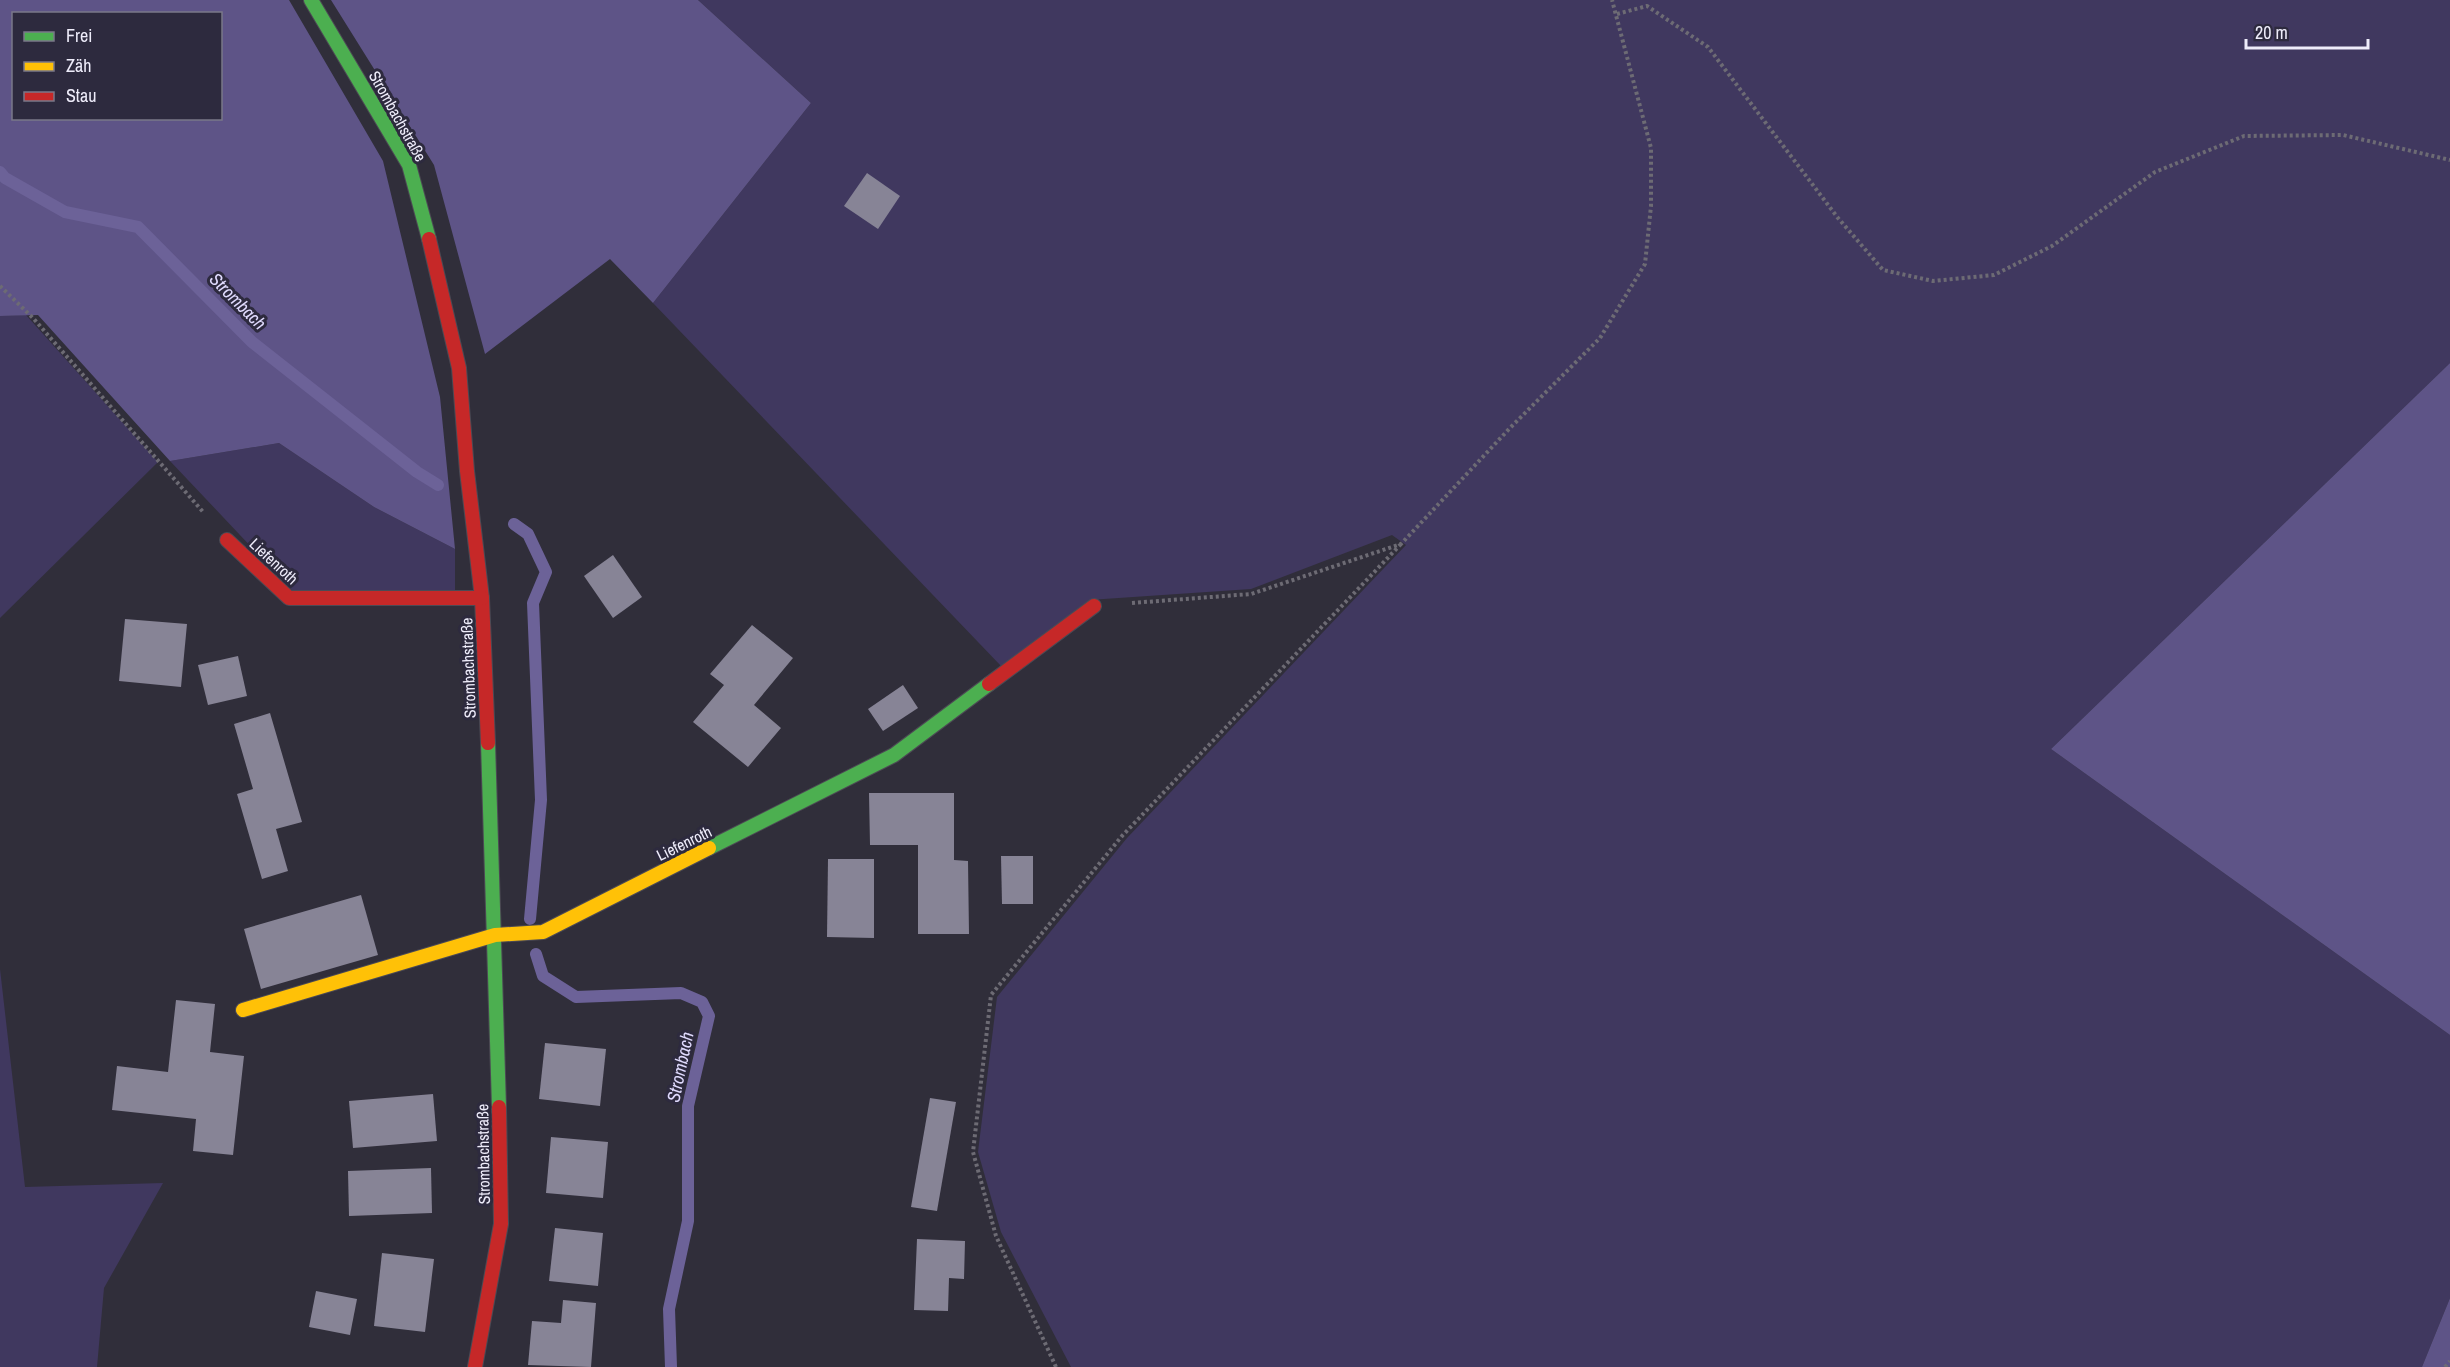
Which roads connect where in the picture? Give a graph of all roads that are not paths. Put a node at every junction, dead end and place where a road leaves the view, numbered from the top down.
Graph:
1 (312, 0) edge
2 (227, 540) road end
3 (482, 598) junction
4 (1094, 606) road end
5 (495, 935) junction
6 (243, 1010) dead end
7 (475, 1367) edge

1 - 3 main road, Strombachstraße
2 - 3 main road, Liefenroth
3 - 5 main road, Strombachstraße
4 - 5 main road, Liefenroth
5 - 6 main road, Liefenroth
5 - 7 main road, Strombachstraße

